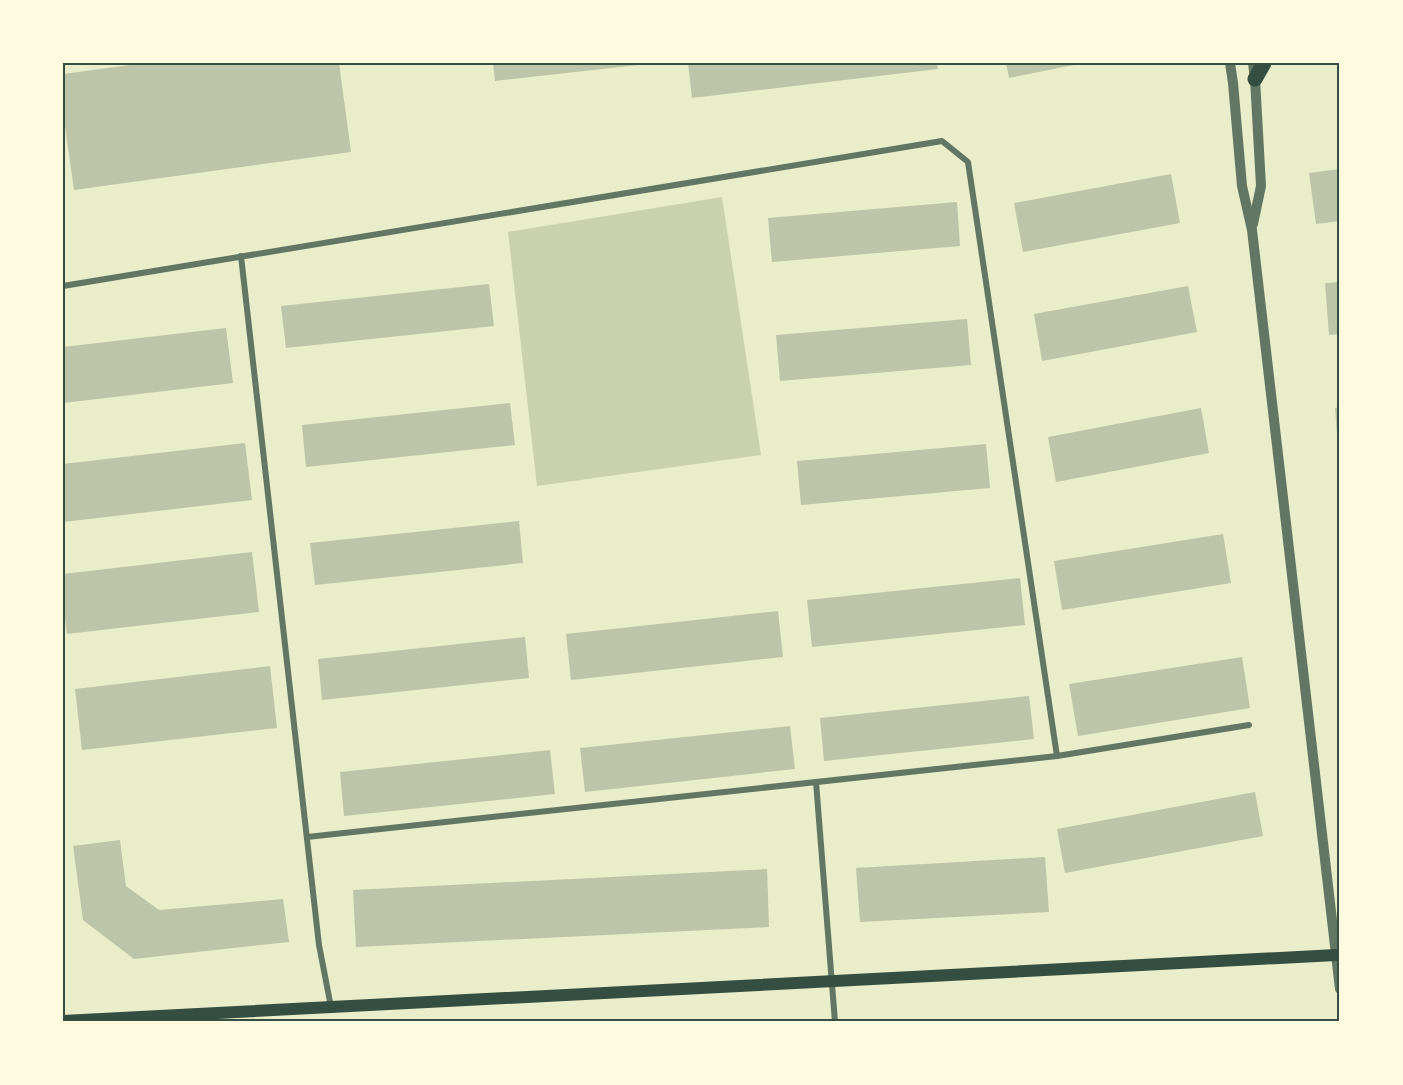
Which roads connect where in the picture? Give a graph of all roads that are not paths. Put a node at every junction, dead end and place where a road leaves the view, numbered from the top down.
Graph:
1 (1230, 63) edge
2 (1253, 63) edge
3 (1264, 63) edge
4 (1255, 79) junction
5 (1252, 230) junction
6 (241, 256) junction
7 (63, 286) edge
8 (1249, 725) dead end
9 (1057, 756) junction
10 (816, 782) junction
11 (307, 837) junction
12 (1336, 955) junction
13 (831, 982) junction
14 (1340, 989) edge
15 (331, 1007) junction
16 (63, 1021) edge
17 (835, 1022) edge

1 - 5 street
2 - 4 street
3 - 4 main road
4 - 5 street
5 - 12 street
6 - 7 street
6 - 9 street
6 - 11 street
8 - 9 street
9 - 10 street
10 - 11 street
10 - 13 street
11 - 15 street
12 - 13 main road
12 - 14 street
13 - 15 main road
13 - 17 street
15 - 16 main road

